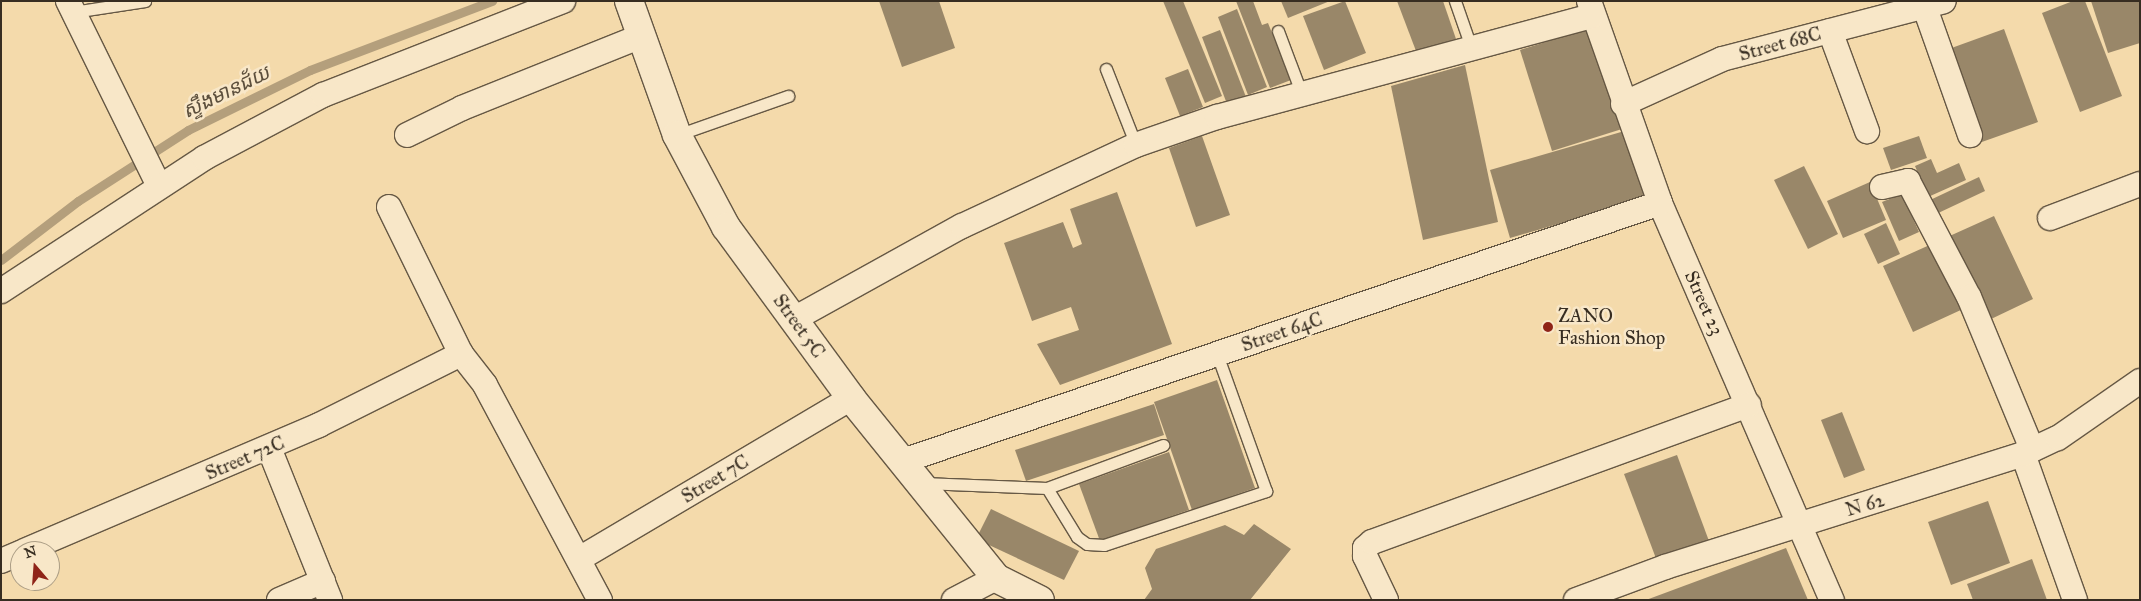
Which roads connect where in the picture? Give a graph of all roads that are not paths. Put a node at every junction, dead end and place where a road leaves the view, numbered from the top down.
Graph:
1 (145, 1) edge
2 (564, 1) edge
3 (629, 1) edge
4 (1455, 1) edge
5 (1934, 5) edge
6 (71, 6) edge
7 (1590, 8) edge
8 (1278, 31) dead end
9 (1830, 31) junction
10 (641, 36) junction
11 (1471, 47) junction
12 (1106, 69) dead end
13 (788, 96) dead end
14 (1302, 96) junction
15 (1623, 104) junction
16 (1867, 131) dead end
17 (407, 135) dead end
18 (677, 135) junction
19 (1970, 135) dead end
20 (1136, 145) junction
21 (155, 179) junction
22 (2140, 184) edge
23 (1882, 187) dead end
24 (1660, 203) junction
25 (388, 207) dead end
26 (2050, 218) dead end
27 (1, 291) edge
28 (794, 319) junction
29 (461, 354) junction
30 (1217, 354) junction
31 (2140, 381) edge
32 (851, 398) junction
33 (1749, 405) junction
34 (1163, 445) dead end
35 (269, 448) junction
36 (2028, 452) junction
37 (903, 461) junction
38 (920, 483) junction
39 (1047, 488) junction
40 (1801, 524) junction
41 (48, 541) edge
42 (579, 559) junction
43 (996, 578) junction
44 (327, 590) edge
45 (279, 600) edge
46 (600, 600) edge
47 (954, 600) edge
48 (1040, 600) edge
49 (1386, 600) edge
50 (1576, 600) edge
51 (1832, 600) edge
52 (2075, 600) edge

1 - 6 lane
2 - 21 street
3 - 10 street, Street 5C
4 - 11 lane
5 - 9 street, Street 68C
5 - 19 street
6 - 21 street
7 - 11 street
7 - 15 street, Street 23
8 - 14 lane
9 - 15 street, Street 68C
9 - 16 street
10 - 17 street
10 - 18 street, Street 5C
11 - 14 street
12 - 20 lane
13 - 18 lane
14 - 20 street
15 - 24 street, Street 23
18 - 28 street, Street 5C
20 - 28 street
21 - 27 street
22 - 26 street
23 - 36 street
24 - 30 street, Street 64C
24 - 33 street, Street 23
25 - 29 street
28 - 32 street, Street 5C
29 - 35 street, Street 72C
29 - 42 street
30 - 37 street, Street 64C
30 - 39 lane
31 - 36 street, N 62
32 - 37 street, Street 5C
32 - 42 street, Street 7C
33 - 40 street, Street 23
33 - 49 street
34 - 39 lane
35 - 41 street, Street 72C
35 - 44 street
36 - 40 street, N 62
36 - 52 street
37 - 38 street, Street 5C
38 - 39 lane
38 - 43 street, Street 5C
40 - 50 street, N 62
40 - 51 street, Street 23
42 - 46 street
43 - 47 street
43 - 48 street, Street 5C
44 - 45 street

